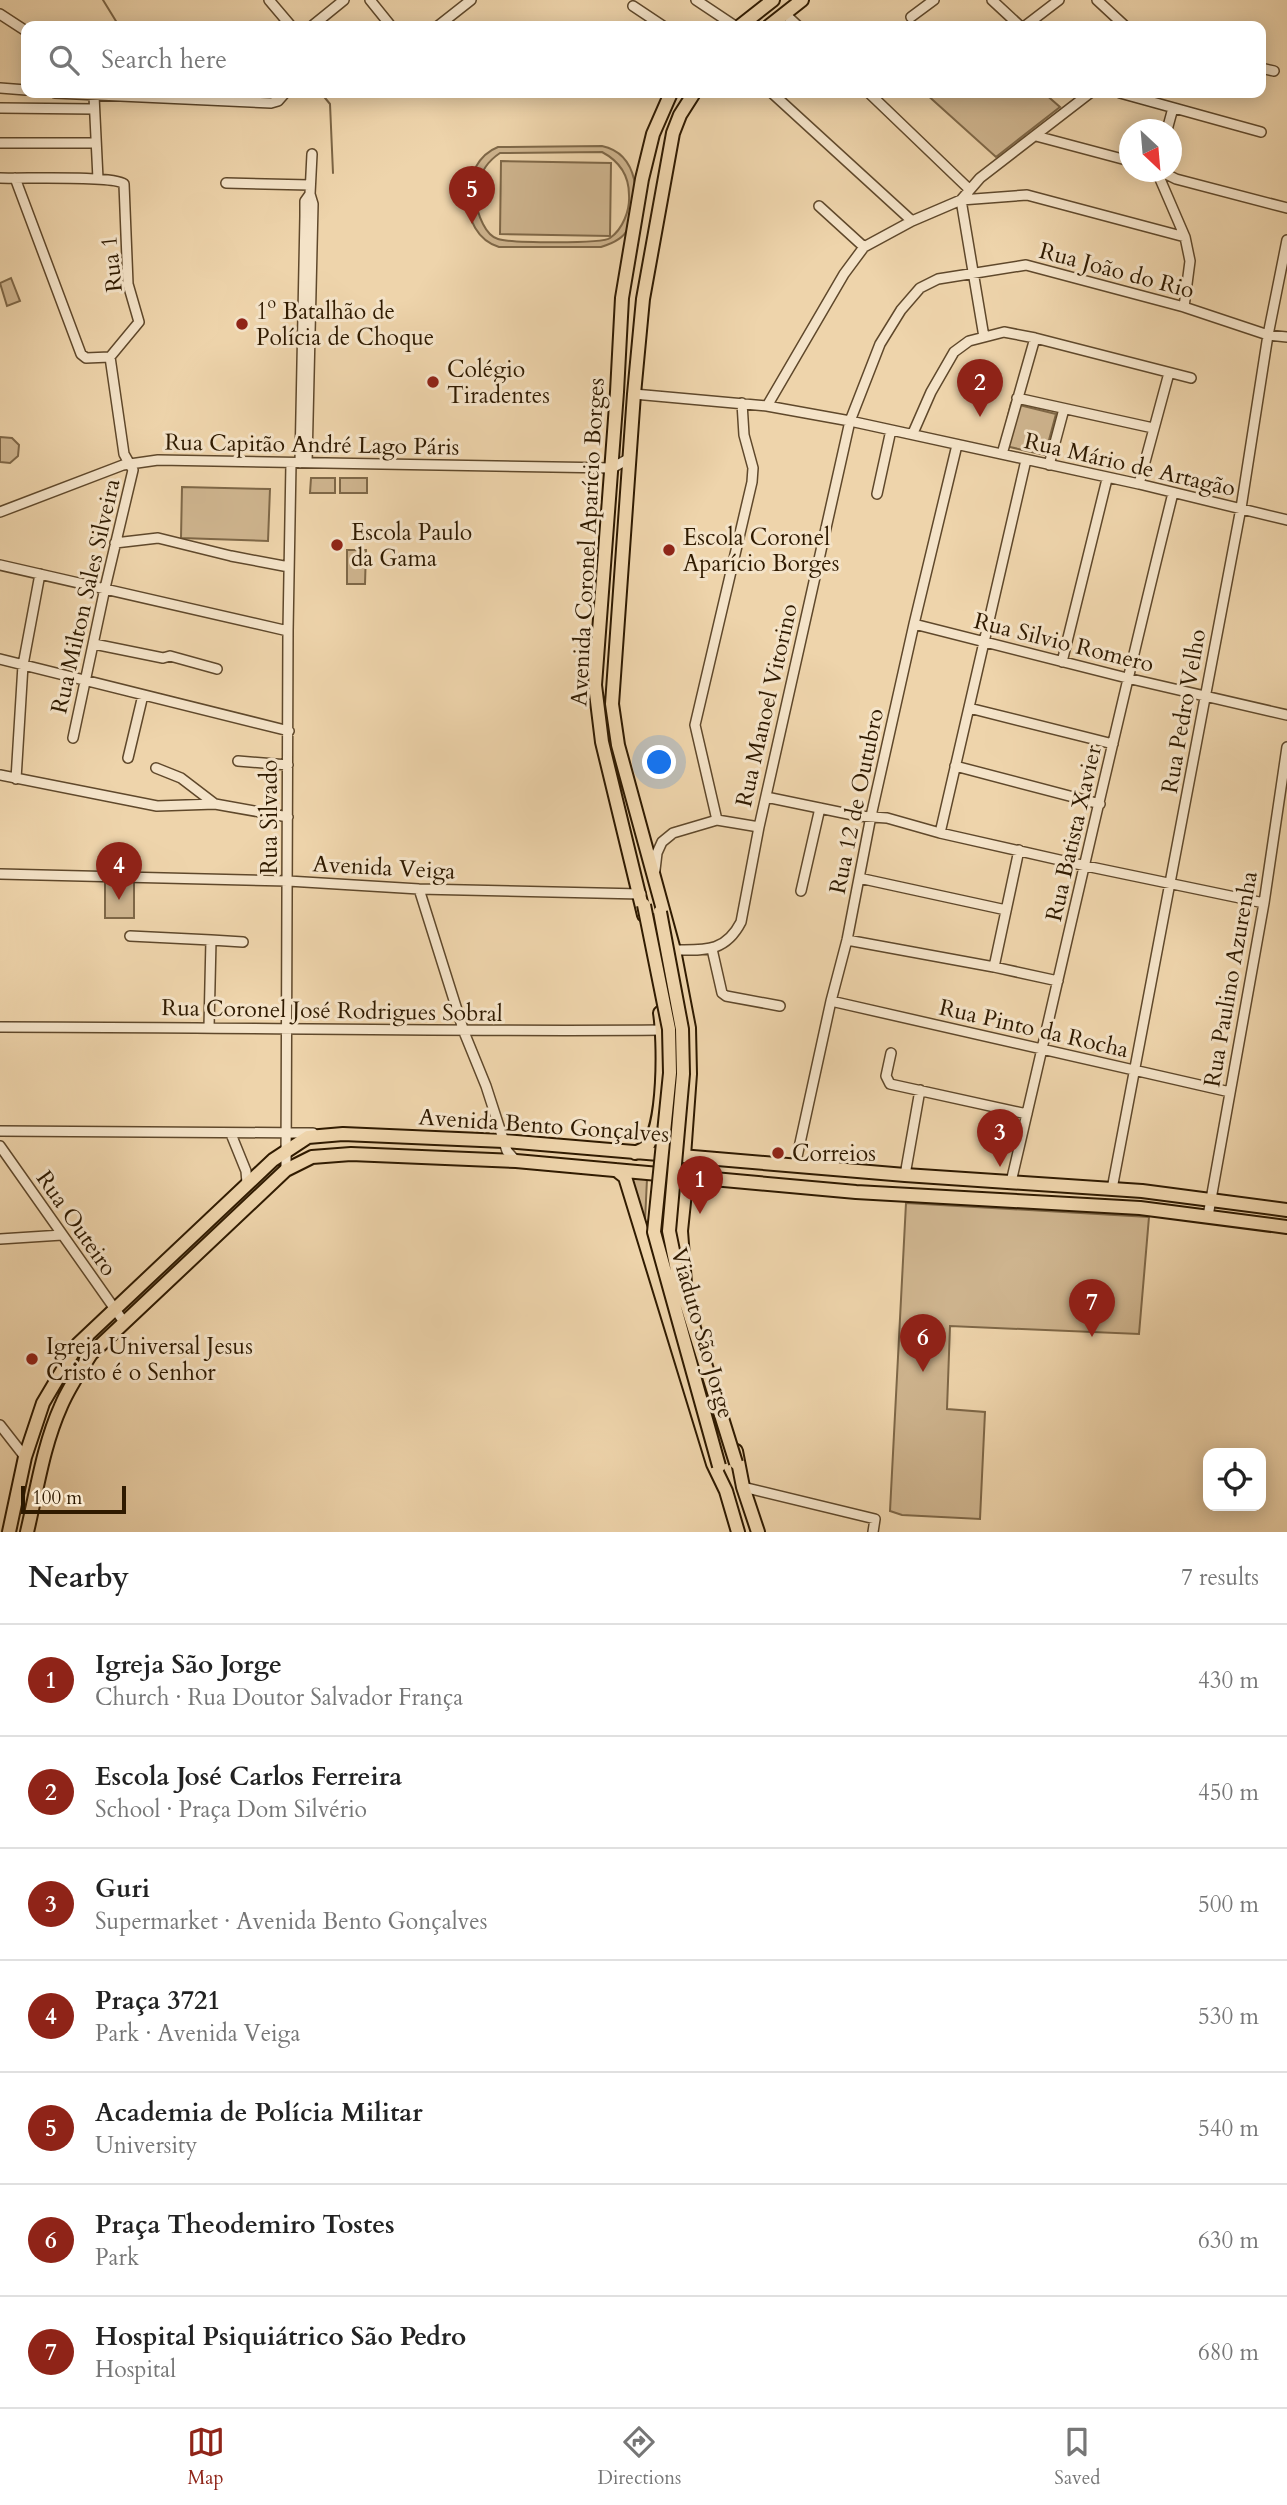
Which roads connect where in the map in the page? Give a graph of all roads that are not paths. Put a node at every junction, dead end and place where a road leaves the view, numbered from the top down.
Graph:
1 (270, 0) edge
2 (345, 0) edge
3 (370, 0) edge
4 (471, 0) edge
5 (696, 0) edge
6 (773, 0) edge
7 (802, 0) edge
8 (934, 0) edge
9 (992, 0) edge
10 (1059, 0) edge
11 (1097, 0) edge
12 (633, 6) dead end
13 (785, 13) junction
14 (0, 14) edge
15 (911, 17) dead end
16 (287, 21) edge
17 (318, 21) edge
18 (387, 21) edge
19 (444, 21) edge
20 (656, 21) edge
21 (729, 21) edge
22 (744, 21) edge
23 (775, 21) edge
24 (793, 21) edge
25 (1017, 21) edge
26 (1030, 21) edge
27 (1120, 21) edge
28 (21, 28) edge
29 (1266, 69) edge
30 (1274, 71) dead end
31 (0, 88) edge
32 (21, 90) edge
33 (94, 98) edge
34 (145, 98) edge
35 (281, 98) edge
36 (669, 98) edge
37 (691, 98) edge
38 (777, 98) edge
39 (874, 98) edge
40 (1084, 98) edge
41 (1138, 98) edge
42 (0, 108) edge
43 (94, 108) junction
44 (1173, 108) junction
45 (1170, 119) edge
46 (1261, 132) dead end
47 (1036, 136) junction
48 (0, 143) edge
49 (96, 143) junction
50 (312, 154) dead end
51 (1119, 158) edge
52 (0, 178) edge
53 (15, 178) junction
54 (98, 179) junction
55 (1182, 181) edge
56 (1164, 182) edge
57 (226, 183) dead end
58 (969, 189) junction
59 (310, 190) junction
60 (961, 200) junction
61 (819, 206) dead end
62 (1287, 208) edge
63 (912, 221) junction
64 (1185, 237) junction
65 (1287, 240) edge
66 (864, 247) junction
67 (974, 273) junction
68 (1184, 307) junction
69 (1268, 335) junction
70 (984, 337) junction
71 (1287, 337) edge
72 (1035, 338) junction
73 (110, 357) junction
74 (1169, 373) junction
75 (1191, 378) dead end
76 (634, 394) junction
77 (1017, 398) junction
78 (742, 403) junction
79 (767, 406) junction
80 (1064, 409) junction
81 (850, 421) junction
82 (1153, 428) junction
83 (891, 430) junction
84 (913, 433) junction
85 (957, 444) junction
86 (1002, 454) junction
87 (630, 458) junction
88 (1026, 460) junction
89 (299, 463) junction
90 (130, 464) junction
91 (1049, 465) junction
92 (612, 468) junction
93 (1107, 479) junction
94 (1139, 484) junction
95 (1172, 493) junction
96 (877, 494) dead end
97 (1241, 508) junction
98 (0, 512) edge
99 (1287, 520) edge
100 (115, 542) junction
101 (0, 565) edge
102 (289, 567) junction
103 (40, 574) junction
104 (105, 587) junction
105 (914, 624) junction
106 (288, 631) junction
107 (985, 641) junction
108 (94, 644) junction
109 (0, 659) edge
110 (1062, 662) junction
111 (23, 665) junction
112 (217, 668) dead end
113 (1126, 678) junction
114 (84, 680) junction
115 (143, 695) junction
116 (1205, 696) junction
117 (968, 708) junction
118 (1287, 715) edge
119 (289, 731) junction
120 (73, 738) dead end
121 (1113, 744) junction
122 (1287, 747) edge
123 (128, 758) dead end
124 (238, 761) dead end
125 (288, 765) junction
126 (954, 766) junction
127 (156, 768) dead end
128 (0, 775) edge
129 (16, 779) junction
130 (766, 797) junction
131 (215, 804) junction
132 (1100, 804) junction
133 (820, 808) junction
134 (871, 816) junction
135 (288, 817) junction
136 (717, 820) junction
137 (759, 827) junction
138 (940, 833) junction
139 (1020, 850) junction
140 (1086, 866) junction
141 (0, 874) edge
142 (859, 878) junction
143 (653, 880) junction
144 (288, 881) junction
145 (1171, 884) junction
146 (419, 889) junction
147 (801, 891) dead end
148 (642, 899) junction
149 (1264, 903) junction
150 (659, 905) junction
151 (1006, 910) junction
152 (130, 936) dead end
153 (211, 940) junction
154 (847, 940) junction
155 (243, 942) dead end
156 (712, 949) junction
157 (674, 950) junction
158 (994, 967) junction
159 (1058, 981) junction
160 (831, 1001) junction
161 (780, 1006) dead end
162 (0, 1027) edge
163 (209, 1027) junction
164 (287, 1028) junction
165 (663, 1030) junction
166 (464, 1032) junction
167 (1041, 1049) junction
168 (891, 1053) dead end
169 (1134, 1070) junction
170 (920, 1090) junction
171 (1230, 1092) junction
172 (659, 1105) junction
173 (688, 1108) junction
174 (1027, 1114) junction
175 (0, 1131) edge
176 (286, 1132) junction
177 (231, 1134) junction
178 (343, 1134) junction
179 (503, 1141) junction
180 (0, 1146) edge
181 (286, 1149) junction
182 (635, 1153) junction
183 (684, 1156) junction
184 (516, 1161) junction
185 (795, 1166) junction
186 (286, 1170) junction
187 (615, 1170) junction
188 (905, 1175) junction
189 (690, 1177) junction
190 (1011, 1181) junction
191 (247, 1183) junction
192 (1112, 1189) junction
193 (1211, 1200) junction
194 (1287, 1210) edge
195 (1208, 1216) junction
196 (1287, 1227) edge
197 (681, 1231) junction
198 (642, 1233) junction
199 (62, 1236) junction
200 (0, 1239) edge
201 (114, 1308) junction
202 (124, 1322) junction
203 (0, 1425) edge
204 (25, 1457) junction
205 (743, 1487) junction
206 (726, 1491) junction
207 (9, 1532) edge
208 (27, 1532) edge
209 (738, 1532) edge
210 (758, 1532) edge
211 (873, 1532) edge

1 - 16 street
2 - 17 street
3 - 18 street
4 - 19 street
5 - 21 street
6 - 22 main road
7 - 13 main road
8 - 15 street
9 - 25 street
10 - 26 street
11 - 27 street
12 - 20 street
13 - 23 main road
13 - 24 street
14 - 28 street
29 - 30 street
31 - 32 street
33 - 43 street
34 - 35 street
36 - 92 main road, Avenida Coronel Aparício Borges
37 - 76 main road, Avenida Coronel Aparício Borges
38 - 63 street
39 - 58 street
40 - 47 street
41 - 44 street
42 - 43 street
43 - 49 street
44 - 45 street
44 - 46 street
47 - 51 street
47 - 58 street
48 - 49 street
49 - 54 street
50 - 59 street, Rua Silvado
52 - 53 street
53 - 54 street
53 - 73 street
54 - 73 street, Rua 1
55 - 62 street
56 - 64 street
57 - 59 street
58 - 60 street
59 - 89 street, Rua Silvado
60 - 63 street
60 - 64 street
60 - 67 street
61 - 66 street
63 - 66 street
64 - 68 street
65 - 69 street, Rua Pedro Velho
66 - 79 street
67 - 68 street, Rua João do Rio
67 - 70 street
67 - 81 street, Rua João do Rio
68 - 69 street, Rua João do Rio
69 - 71 street, Rua João do Rio
69 - 97 street, Rua Pedro Velho
70 - 72 street
70 - 84 street
72 - 74 street
72 - 77 street
73 - 90 street
74 - 75 street
74 - 82 street
76 - 78 street, Rua Mário de Artagão
76 - 87 main road, Avenida Coronel Aparício Borges
77 - 80 street
77 - 86 street
78 - 79 street, Rua Mário de Artagão
78 - 136 street
79 - 81 street, Rua Mário de Artagão
80 - 82 street
80 - 91 street
81 - 83 street, Rua Mário de Artagão
81 - 130 street, Rua Manoel Vitorino
82 - 94 street
83 - 84 street, Rua Mário de Artagão
83 - 96 street
84 - 85 street, Rua Mário de Artagão
85 - 86 street, Rua Mário de Artagão
85 - 105 street, Rua 12 de Outubro
86 - 88 street, Rua Mário de Artagão
87 - 92 street, Rua Capitão André Lago Páris
87 - 143 main road, Avenida Coronel Aparício Borges
88 - 91 street, Rua Mário de Artagão
88 - 107 street
89 - 90 street, Rua Capitão André Lago Páris
89 - 92 street, Rua Capitão André Lago Páris
89 - 102 street, Rua Silvado
90 - 98 street, Rua Capitão André Lago Páris
90 - 100 street, Rua Milton Sales Silveira
91 - 93 street, Rua Mário de Artagão
92 - 148 main road, Avenida Coronel Aparício Borges
93 - 94 street, Rua Mário de Artagão
93 - 110 street
94 - 95 street, Rua Mário de Artagão
95 - 97 street, Rua Mário de Artagão
95 - 113 street, Rua Batista Xavier
97 - 99 street, Rua Mário de Artagão
97 - 116 street, Rua Pedro Velho
100 - 102 street
100 - 104 street, Rua Milton Sales Silveira
101 - 103 street
102 - 106 street, Rua Silvado
103 - 104 street
103 - 111 street
104 - 106 street
104 - 108 street, Rua Milton Sales Silveira
105 - 107 street, Rua Silvio Romero
105 - 134 street, Rua 12 de Outubro
106 - 119 street, Rua Silvado
107 - 110 street, Rua Silvio Romero
107 - 117 street
108 - 112 street
108 - 114 street, Rua Milton Sales Silveira
109 - 111 street
110 - 113 street, Rua Silvio Romero
111 - 114 street
111 - 129 street
113 - 116 street, Rua Silvio Romero
113 - 121 street, Rua Batista Xavier
114 - 115 street
114 - 120 street, Rua Milton Sales Silveira
115 - 119 street
115 - 123 street
116 - 118 street, Rua Silvio Romero
116 - 145 street, Rua Pedro Velho
117 - 121 street
117 - 126 street
119 - 125 street, Rua Silvado
121 - 132 street, Rua Batista Xavier
122 - 149 street, Rua Paulino Azurenha
124 - 125 street
125 - 135 street, Rua Silvado
126 - 132 street
126 - 138 street
127 - 131 street
128 - 129 street
129 - 131 street
130 - 133 street
130 - 137 street, Rua Manoel Vitorino
131 - 135 street
132 - 140 street, Rua Batista Xavier
133 - 134 street
133 - 147 street
134 - 138 street
134 - 142 street, Rua 12 de Outubro
135 - 144 street, Rua Silvado
136 - 137 street
136 - 143 street
137 - 156 street, Rua Manoel Vitorino
138 - 139 street
139 - 140 street
139 - 151 street
140 - 145 street
140 - 159 street, Rua Batista Xavier
141 - 144 street, Avenida Veiga
142 - 151 street
142 - 154 street, Rua 12 de Outubro
143 - 150 main road, Avenida Coronel Aparício Borges
144 - 146 street, Avenida Veiga
144 - 164 street, Rua Silvado
145 - 149 street
145 - 169 street, Rua Pedro Velho
146 - 148 street, Avenida Veiga
146 - 166 street
148 - 165 main road, Avenida Coronel Aparício Borges
148 - 206 main road, Viaduto São Jorge, bridge
149 - 171 street, Rua Paulino Azurenha
150 - 157 main road, Avenida Coronel Aparício Borges
150 - 205 main road, Viaduto São Jorge, bridge
151 - 158 street
152 - 153 street
153 - 155 street
153 - 163 street
154 - 158 street
154 - 160 street, Rua 12 de Outubro
156 - 157 street
156 - 161 street
157 - 173 main road, Avenida Coronel Aparício Borges
158 - 159 street
159 - 167 street, Rua Batista Xavier
160 - 167 street, Rua Pinto da Rocha
160 - 185 street, Rua 12 de Outubro
162 - 163 street, Rua Coronel José Rodrigues Sobral
163 - 164 street, Rua Coronel José Rodrigues Sobral
164 - 166 street, Rua Coronel José Rodrigues Sobral
164 - 176 street, Rua Silvado
165 - 166 street, Rua Coronel José Rodrigues Sobral
165 - 172 main road, Avenida Coronel Aparício Borges
166 - 179 street
167 - 169 street, Rua Pinto da Rocha
167 - 174 street, Rua Batista Xavier
168 - 170 street
169 - 171 street, Rua Pinto da Rocha
169 - 192 street, Rua Pedro Velho
170 - 174 street
170 - 188 street
171 - 193 street, Rua Paulino Azurenha
172 - 173 main road
172 - 182 main road, Avenida Coronel Aparício Borges
173 - 183 main road, Avenida Coronel Aparício Borges
174 - 190 street, Rua Batista Xavier
175 - 177 street
176 - 177 street
176 - 178 street
176 - 181 street, Rua Silvado
177 - 191 street
178 - 179 main road, Avenida Bento Gonçalves
178 - 181 main road, Avenida Bento Gonçalves
179 - 182 main road, Avenida Bento Gonçalves
179 - 184 street
180 - 199 street, Rua Outeiro
181 - 186 street, Rua Silvado
181 - 191 main road, Avenida Bento Gonçalves
182 - 183 main road, Avenida Bento Gonçalves
183 - 185 main road, Avenida Bento Gonçalves
184 - 186 main road, Avenida Bento Gonçalves
184 - 187 main road, Avenida Bento Gonçalves
185 - 188 main road, Avenida Bento Gonçalves
186 - 202 main road, Avenida Bento Gonçalves
187 - 189 main road, Avenida Bento Gonçalves
187 - 198 main road
188 - 190 main road, Avenida Bento Gonçalves
189 - 195 main road, Avenida Bento Gonçalves
189 - 197 main road
190 - 192 main road, Avenida Bento Gonçalves
191 - 201 main road, Avenida Bento Gonçalves
192 - 193 main road, Avenida Bento Gonçalves
193 - 194 main road, Avenida Bento Gonçalves
193 - 195 street, Rua Paulino Azurenha
195 - 196 main road, Avenida Bento Gonçalves
197 - 198 main road
197 - 205 main road
198 - 206 main road
199 - 200 street
199 - 201 street, Rua Outeiro
201 - 202 street, Rua Outeiro
201 - 204 main road, Avenida Bento Gonçalves
202 - 208 main road, Avenida Bento Gonçalves
203 - 204 street
204 - 207 main road, Avenida Bento Gonçalves
205 - 210 main road
205 - 211 street
206 - 209 main road

